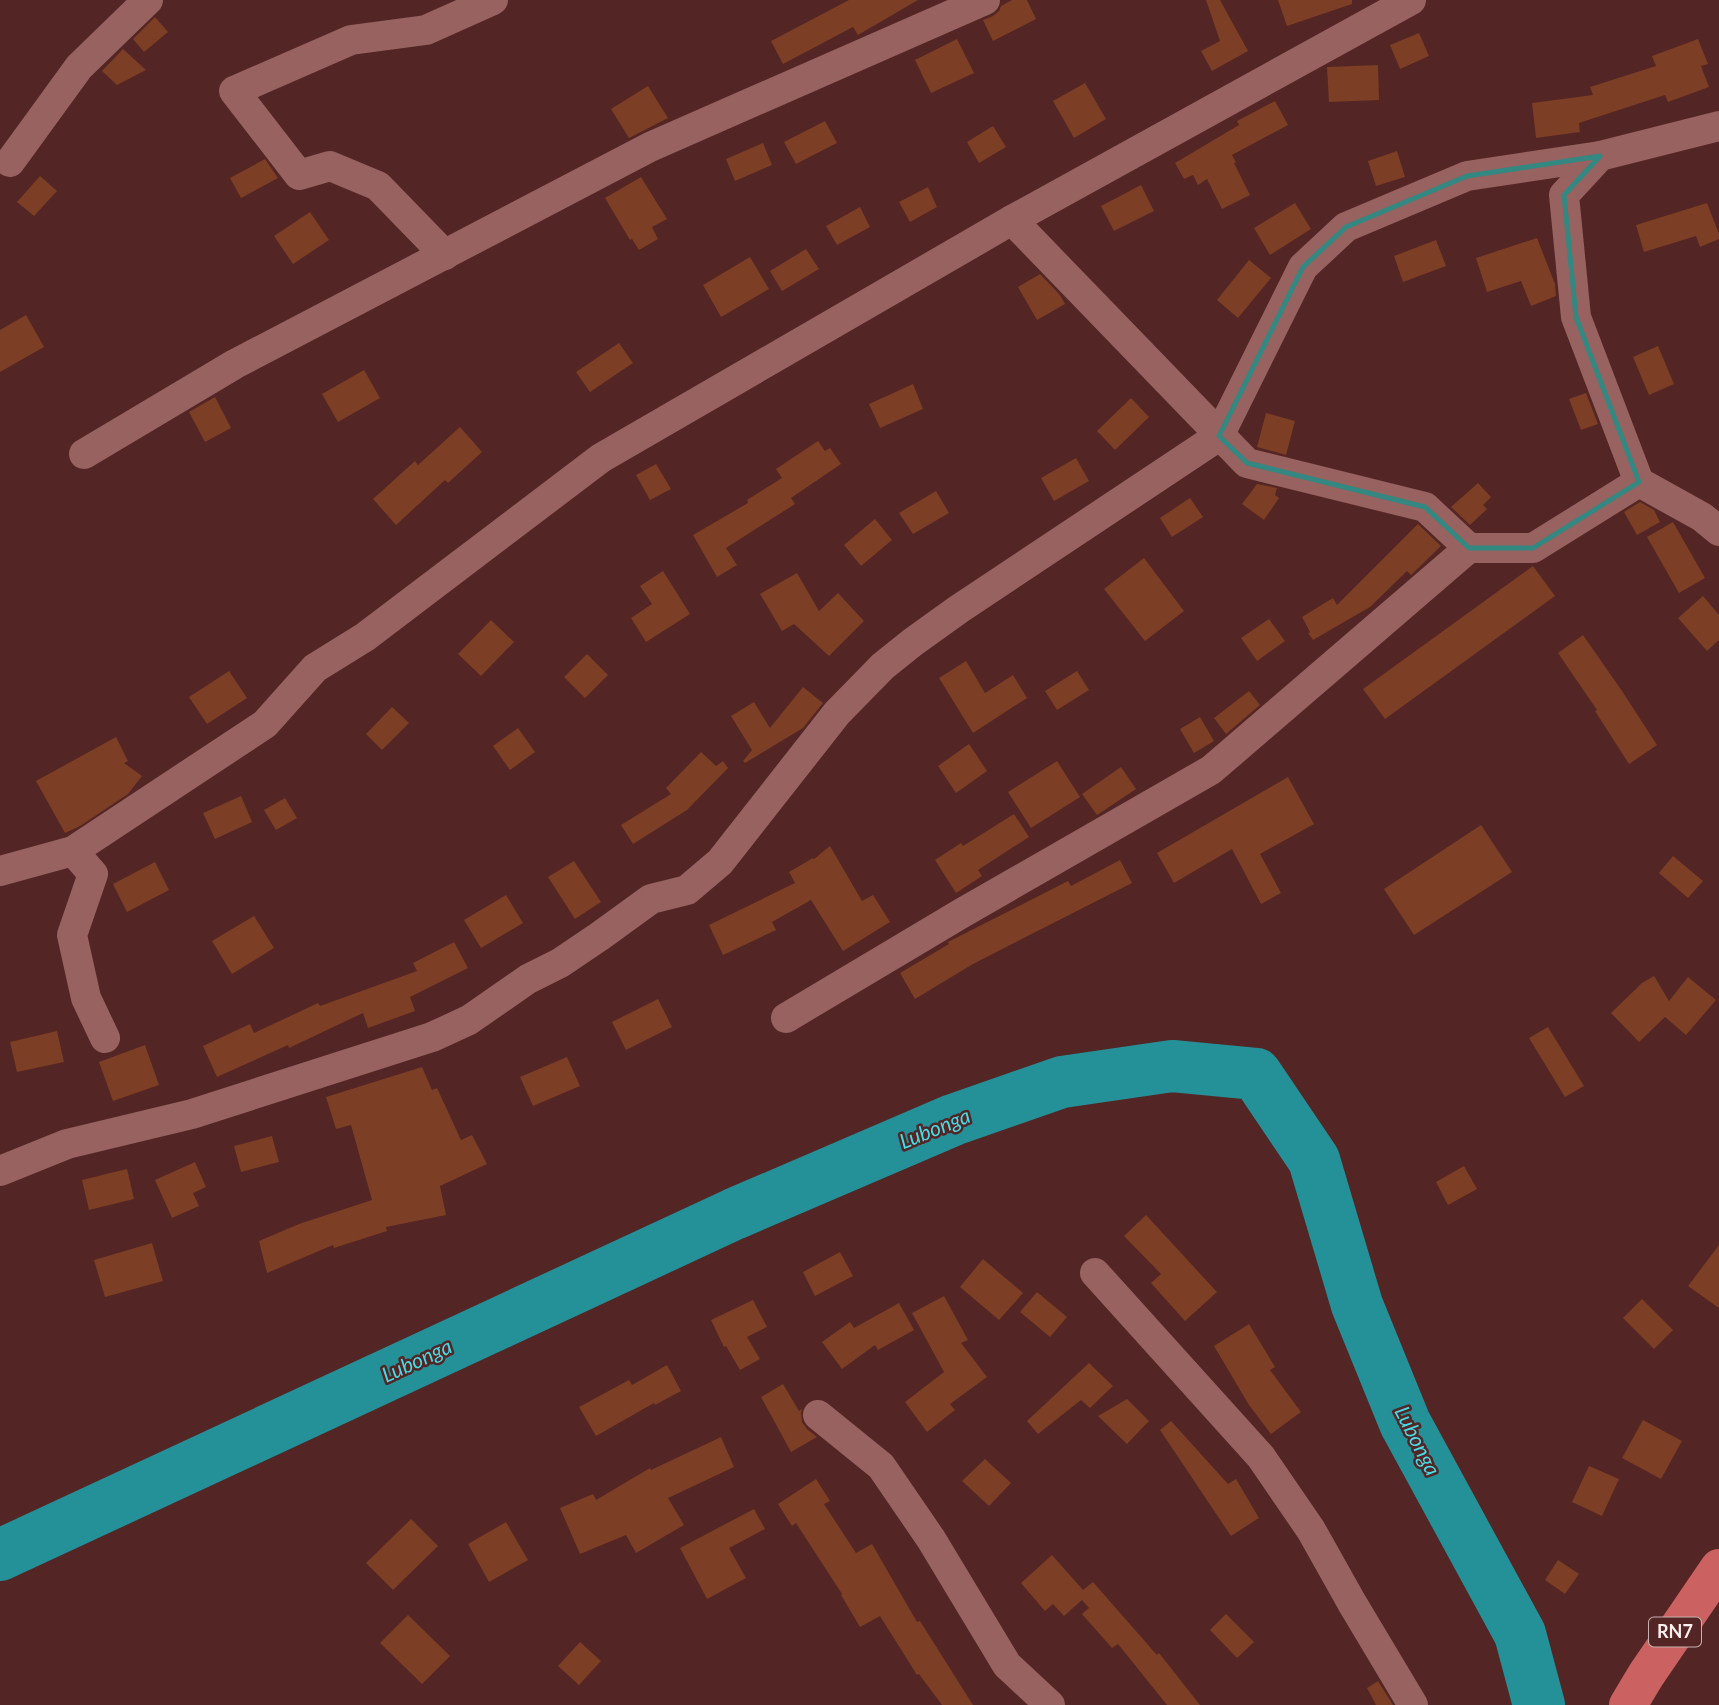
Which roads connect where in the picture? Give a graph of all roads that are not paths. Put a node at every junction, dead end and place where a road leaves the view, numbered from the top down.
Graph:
1 (148, 0) edge
2 (493, 0) edge
3 (985, 0) edge
4 (1411, 0) edge
5 (951, 7) edge
6 (1719, 126) edge
7 (1600, 156) junction
8 (10, 162) dead end
9 (1012, 220) junction
10 (445, 255) junction
11 (1219, 436) junction
12 (84, 454) dead end
13 (1639, 482) junction
14 (1714, 518) edge
15 (1469, 548) junction
16 (73, 851) junction
17 (0, 871) edge
18 (786, 1018) dead end
19 (105, 1038) dead end
20 (0, 1171) edge
21 (1095, 1273) dead end
22 (818, 1415) dead end
23 (1719, 1568) edge
24 (1636, 1702) edge
25 (1051, 1705) edge
26 (1413, 1705) edge

1 - 8 street
2 - 10 street
3 - 5 street
4 - 9 street
5 - 10 street
6 - 7 street
7 - 11 street
7 - 13 street
9 - 11 street
9 - 16 street
10 - 12 street
11 - 15 street
11 - 20 street
13 - 14 street
13 - 15 street
15 - 18 street
16 - 17 street
16 - 19 street
21 - 26 street
22 - 25 street
23 - 24 main road, RN7

